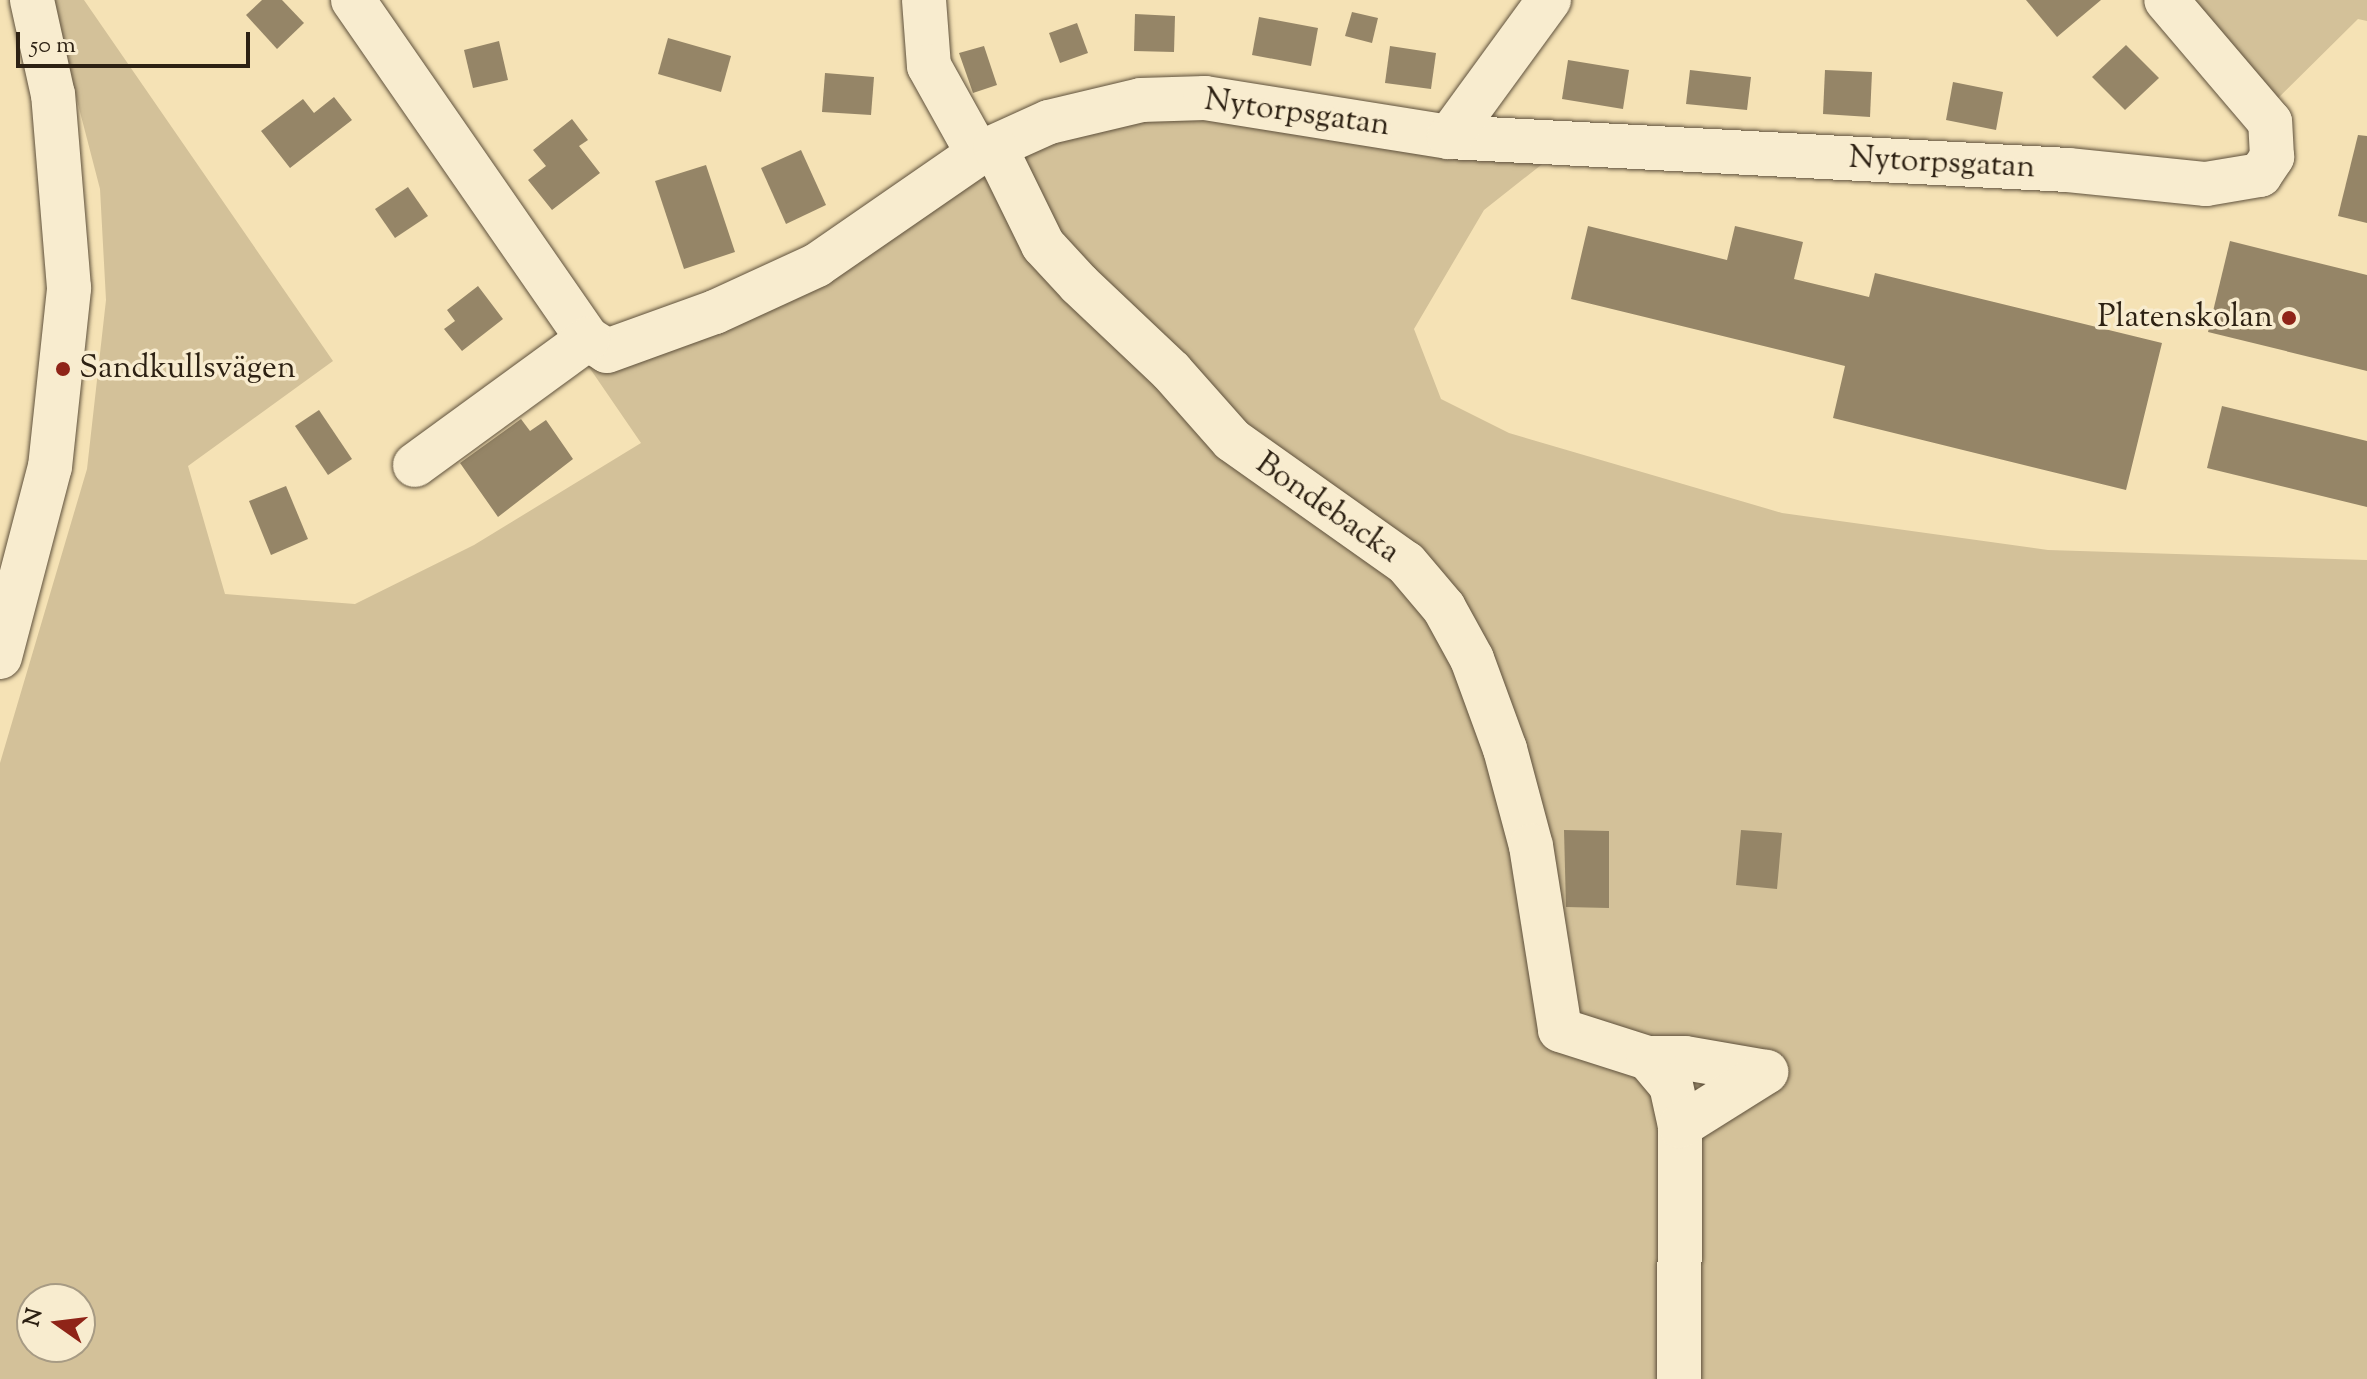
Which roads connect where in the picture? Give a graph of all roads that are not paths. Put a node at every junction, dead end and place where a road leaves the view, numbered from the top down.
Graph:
1 (32, 0) edge
2 (353, 0) edge
3 (924, 0) edge
4 (1549, 0) edge
5 (2178, 4) edge
6 (1449, 137) junction
7 (986, 150) junction
8 (588, 339) junction
9 (415, 465) dead end
10 (0, 657) edge
11 (1648, 1058) junction
12 (1680, 1126) junction
13 (1679, 1379) edge

1 - 10 street
2 - 8 street
3 - 7 street, Bondebacka
4 - 6 street
5 - 6 street, Nytorpsgatan
6 - 7 street, Nytorpsgatan
7 - 8 street, Nytorpsgatan
7 - 11 street, Bondebacka
8 - 9 street
11 - 12 street
11 - 12 street
12 - 13 street

